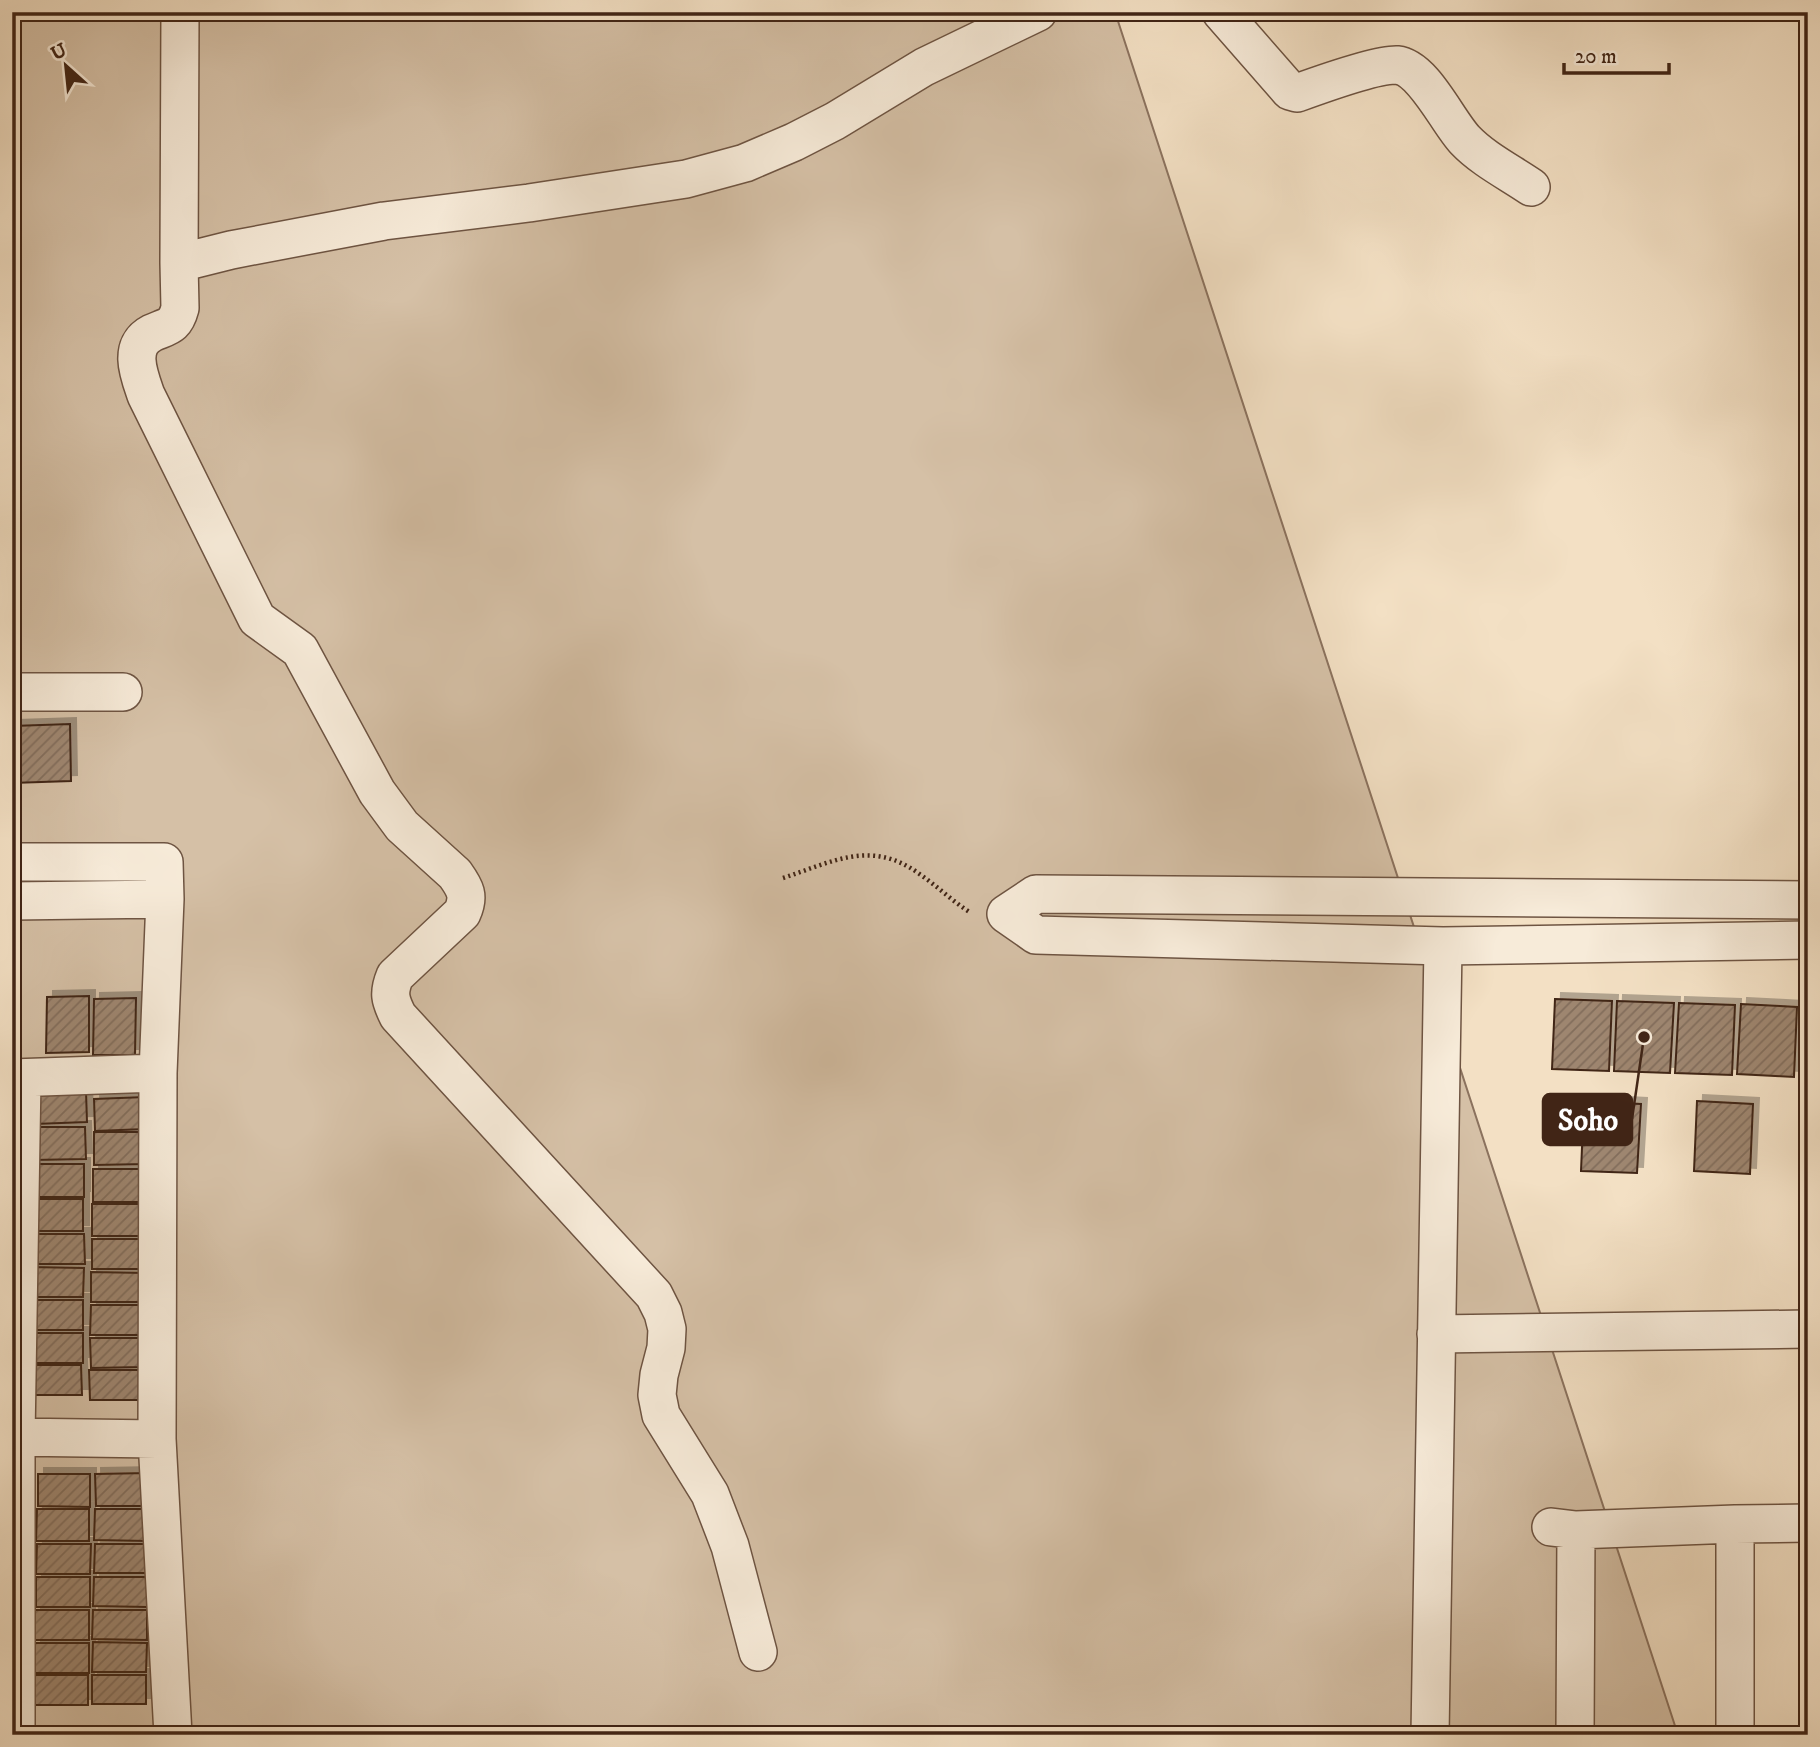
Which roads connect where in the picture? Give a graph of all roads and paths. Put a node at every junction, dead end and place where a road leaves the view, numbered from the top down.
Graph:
1 (180, 12) edge
2 (1038, 12) edge
3 (1221, 12) edge
4 (1531, 187) dead end
5 (179, 263) junction
6 (12, 692) edge
7 (123, 692) dead end
8 (12, 862) edge
9 (783, 878) dead end
10 (165, 899) junction
11 (1808, 900) edge
12 (12, 901) edge
13 (1006, 914) junction
14 (1808, 940) edge
15 (1443, 946) junction
16 (158, 1073) junction
17 (17, 1078) edge
18 (1808, 1329) edge
19 (1436, 1334) junction
20 (14, 1437) edge
21 (158, 1439) junction
22 (1808, 1523) edge
23 (1735, 1524) junction
24 (758, 1652) dead end
25 (16, 1735) edge
26 (173, 1735) edge
27 (1430, 1735) edge
28 (1575, 1735) edge
29 (1735, 1735) edge

1 - 5 street
2 - 5 street
3 - 4 street
5 - 24 street
6 - 7 street
8 - 10 street
9 - 13 path
10 - 12 street
10 - 16 street
11 - 13 street
13 - 15 street
14 - 15 street
15 - 19 street
16 - 17 street
16 - 21 street
17 - 20 street
18 - 19 street
19 - 27 street
20 - 21 street
20 - 25 street
21 - 26 street
22 - 23 street
23 - 28 street
23 - 29 street

